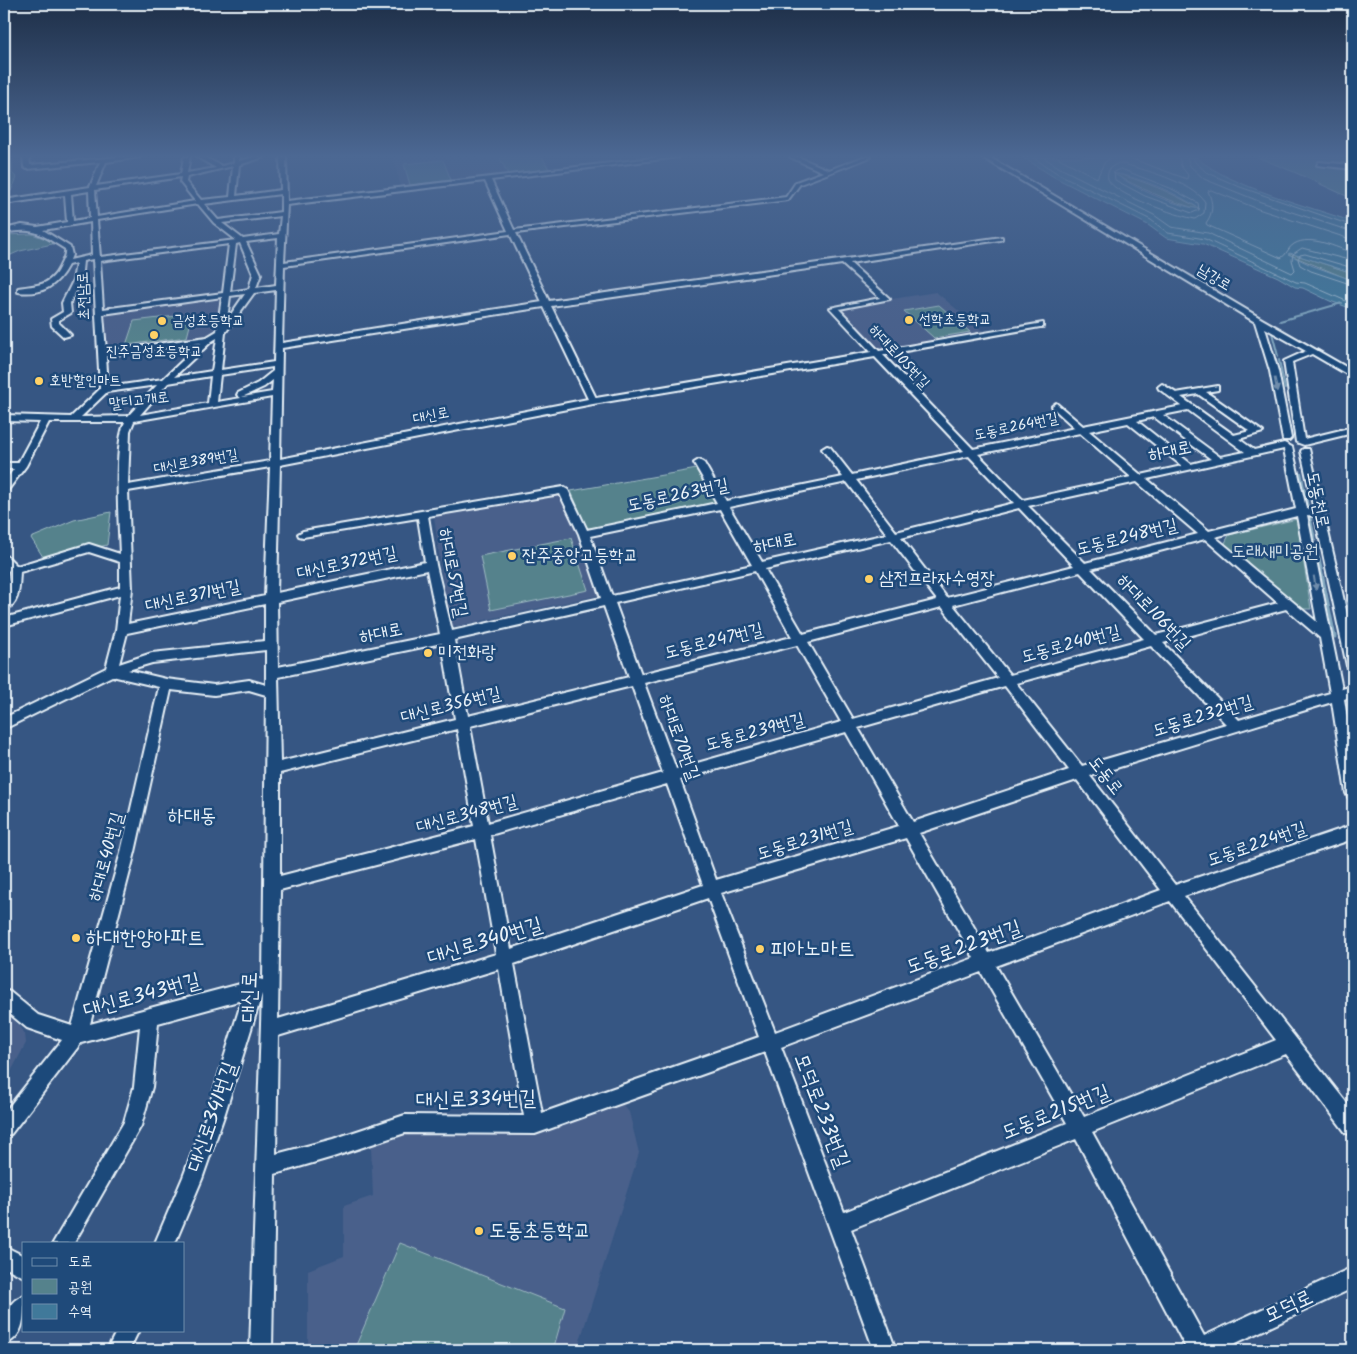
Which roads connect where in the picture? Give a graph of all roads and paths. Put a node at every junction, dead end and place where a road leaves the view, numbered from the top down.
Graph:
1 (44, 220) edge
2 (66, 220) edge
3 (92, 220) edge
4 (222, 220) edge
5 (282, 220) edge
6 (506, 220) edge
7 (610, 220) edge
8 (1091, 220) edge
9 (216, 222) joint
10 (44, 226) junction
11 (37, 229) junction
12 (4, 230) edge
13 (512, 232) junction
14 (281, 236) junction
15 (1000, 238) dead end
16 (236, 239) junction
17 (97, 258) junction
18 (80, 260) junction
19 (65, 262) junction
20 (844, 262) junction
21 (271, 271) junction
22 (280, 287) junction
23 (21, 290) dead end
24 (252, 290) junction
25 (228, 294) junction
26 (546, 304) junction
27 (98, 312) junction
28 (1259, 321) junction
29 (1040, 325) dead end
30 (222, 332) junction
31 (67, 335) dead end
32 (209, 339) junction
33 (278, 346) junction
34 (1312, 351) junction
35 (101, 354) junction
36 (877, 354) junction
37 (1270, 361) junction
38 (1288, 364) junction
39 (277, 368) junction
40 (216, 373) junction
41 (1353, 374) edge
42 (165, 380) junction
43 (1162, 387) dead end
44 (1215, 388) dead end
45 (104, 390) junction
46 (1199, 391) junction
47 (277, 394) junction
48 (1173, 396) junction
49 (593, 401) junction
50 (227, 402) junction
51 (212, 404) junction
52 (1056, 406) dead end
53 (1190, 407) junction
54 (1156, 414) junction
55 (4, 418) edge
56 (46, 419) junction
57 (131, 419) junction
58 (1128, 419) junction
59 (73, 420) junction
60 (275, 420) junction
61 (1081, 429) junction
62 (1353, 430) edge
63 (1232, 438) junction
64 (1287, 444) junction
65 (1303, 444) junction
66 (827, 449) dead end
67 (970, 452) junction
68 (1251, 452) junction
69 (1218, 460) junction
70 (275, 463) junction
71 (699, 463) dead end
72 (4, 466) edge
73 (21, 466) junction
74 (1188, 466) junction
75 (1139, 477) junction
76 (848, 478) junction
77 (4, 488) edge
78 (123, 490) junction
79 (722, 504) junction
80 (1022, 504) junction
81 (1302, 511) junction
82 (1320, 514) junction
83 (423, 515) junction
84 (303, 534) dead end
85 (584, 534) junction
86 (895, 536) junction
87 (1208, 536) junction
88 (1308, 547) junction
89 (1328, 550) junction
90 (4, 560) edge
91 (125, 560) junction
92 (431, 565) junction
93 (757, 566) junction
94 (1083, 567) junction
95 (15, 570) junction
96 (126, 589) junction
97 (271, 598) junction
98 (609, 600) junction
99 (944, 602) junction
100 (1290, 604) junction
101 (4, 606) edge
102 (4, 622) edge
103 (122, 630) junction
104 (1324, 635) junction
105 (447, 637) junction
106 (798, 640) junction
107 (1154, 640) junction
108 (271, 644) junction
109 (1330, 661) junction
110 (1353, 665) edge
111 (111, 671) junction
112 (273, 673) junction
113 (637, 679) junction
114 (1008, 680) junction
115 (166, 684) junction
116 (271, 691) junction
117 (1353, 691) edge
118 (1337, 696) junction
119 (462, 723) junction
120 (4, 724) edge
121 (1237, 726) junction
122 (848, 727) junction
123 (273, 770) junction
124 (1079, 773) junction
125 (672, 776) junction
126 (1353, 793) edge
127 (909, 830) junction
128 (481, 832) junction
129 (1353, 832) edge
130 (271, 886) junction
131 (712, 889) junction
132 (1172, 893) junction
133 (506, 959) junction
134 (983, 963) junction
135 (271, 979) junction
136 (254, 989) junction
137 (4, 998) edge
138 (150, 1017) junction
139 (269, 1030) junction
140 (76, 1036) junction
141 (770, 1042) junction
142 (1289, 1044) junction
143 (535, 1125) junction
144 (1353, 1126) edge
145 (4, 1127) edge
146 (1080, 1128) junction
147 (265, 1167) junction
148 (840, 1224) junction
149 (64, 1242) edge
150 (165, 1242) edge
151 (4, 1256) edge
152 (22, 1266) edge
153 (1353, 1277) edge
154 (22, 1308) edge
155 (127, 1332) edge
156 (4, 1334) edge
157 (118, 1350) edge
158 (261, 1350) edge
159 (885, 1350) edge
160 (1199, 1350) edge

1 - 10 street
2 - 10 street
3 - 17 street, 초전남로
4 - 9 street
5 - 14 street, 대신로
6 - 13 street
7 - 13 street
8 - 28 street, 남강로
9 - 16 street
10 - 11 street
11 - 12 street
11 - 19 street
13 - 21 street
13 - 26 street
14 - 16 street
14 - 21 street, 대신로
15 - 20 street
16 - 17 street
16 - 21 street, 대신로
16 - 25 street
17 - 18 street
17 - 27 street, 초전남로
18 - 19 street
18 - 31 street
19 - 23 street
20 - 26 street
20 - 36 street, 하대로105번길
21 - 22 street, 대신로
21 - 24 street
22 - 24 street
22 - 33 street, 대신로
24 - 25 street
24 - 30 street
25 - 27 street
25 - 30 street
26 - 33 street
26 - 49 street
27 - 35 street, 초전남로
28 - 34 street, 남강로
28 - 37 street, 도동천로
29 - 36 street, 대신로
30 - 32 street
30 - 40 street
32 - 35 street
32 - 42 street
33 - 39 street, 대신로
34 - 38 street
34 - 41 street, 남강로
35 - 45 street, 초전남로
36 - 49 street, 대신로
36 - 67 street, 하대로105번길
37 - 38 street
37 -> 64 street, 도동천로
38 - 65 street, 도동천로
39 - 40 street
39 - 47 street, 대신로
39 - 50 street
40 - 42 street
40 - 51 street
42 - 45 street
42 - 57 street
43 - 48 street
44 - 46 street
45 - 59 street
46 - 48 street
46 - 63 street
47 - 50 street, 말티고개로
47 - 60 street, 대신로
48 - 53 street
49 - 70 street, 대신로
50 - 51 street, 말티고개로
50 - 60 street
51 - 57 street, 말티고개로
52 - 61 street
53 - 54 street, 도동로264번길
53 - 63 street
54 - 58 street, 도동로264번길
54 - 69 street
55 - 56 street, 말티고개로
56 - 59 street, 말티고개로
56 - 73 street
57 - 59 street, 말티고개로
57 - 78 street
58 - 61 street, 도동로264번길
58 - 74 street
60 - 70 street, 대신로
61 - 67 street, 도동로264번길
61 - 75 street
62 - 65 street
63 - 68 street
64 - 65 street, 하대로
64 - 68 street, 하대로
64 - 81 street, 도동천로
65 - 82 street, 도동천로
66 - 76 street, 도동로
67 - 76 street, 도동로264번길
67 - 80 street, 하대로105번길
68 - 69 street, 하대로
69 - 74 street, 하대로
70 - 78 street, 대신로389번길
70 - 97 street, 대신로
71 - 79 street, 도동로247번길
72 - 73 street
73 - 77 street
74 - 75 street, 하대로
75 - 80 street, 하대로
75 - 87 street
76 - 79 street, 도동로263번길
76 - 86 street, 도동로
78 - 91 street
79 - 85 street, 도동로263번길
79 - 93 street, 도동로247번길
80 - 86 street, 하대로
80 - 94 street, 하대로106번길
81 - 82 street, 도동로248번길
81 - 87 street, 도동로248번길
81 - 88 street, 도동천로
82 - 89 street, 도동천로
83 - 84 street
83 - 85 street
83 - 92 street, 하대로57번길
85 - 98 street
86 - 93 street, 하대로
86 - 99 street, 도동로
87 - 94 street, 도동로248번길
87 - 100 street
88 - 89 street
88 -> 104 street, 도동천로
89 - 110 street, 도동천로
90 - 95 street
91 - 95 street
91 - 96 street
92 - 97 street, 대신로372번길
92 - 105 street, 하대로57번길
93 - 98 street, 하대로
93 - 106 street, 도동로247번길
94 - 99 street, 도동로248번길
94 - 107 street, 하대로106번길
95 - 101 street
96 - 102 street
96 - 103 street
97 - 103 street, 대신로371번길
97 - 108 street, 대신로
98 - 105 street, 하대로
98 - 113 street, 하대로70번길
99 - 106 street, 도동로247번길
99 - 114 street, 도동로
100 - 104 street
100 - 107 street, 도동로240번길
103 - 111 street
104 - 109 street, 도동천로
105 - 112 street, 하대로
105 - 119 street, 하대로57번길
106 - 113 street, 도동로247번길
106 - 122 street
107 - 114 street, 도동로240번길
107 - 121 street, 하대로106번길
108 - 111 street
108 - 112 street, 대신로
109 - 110 street
109 - 118 street, 도동천로
111 - 115 street
111 - 120 street
112 - 116 street, 대신로
113 - 119 street, 대신로356번길
113 - 125 street, 하대로70번길
114 - 122 street, 도동로239번길
114 - 124 street, 도동로
115 - 116 street
115 - 140 street, 하대로40번길
116 - 123 street, 대신로
117 - 118 street, 도동로232번길
118 - 121 street, 도동로232번길
118 - 126 street, 도동천로
119 - 123 street, 대신로356번길
119 - 128 street, 하대로57번길
121 - 124 street, 도동로232번길
122 - 125 street, 도동로239번길
122 - 127 street
123 - 130 street, 대신로
124 - 127 street, 도동로231번길
124 - 132 street, 도동로
125 - 128 street, 대신로348번길
125 - 131 street, 하대로70번길
127 - 131 street, 도동로231번길
127 - 134 street
128 - 130 street, 대신로348번길
128 - 133 street, 하대로57번길
129 - 132 street, 도동로224번길
130 - 135 street, 대신로
131 - 133 street, 대신로340번길
131 - 141 street, 모덕로233번길
132 - 134 street, 도동로223번길
132 - 142 street, 도동로
133 - 139 street, 대신로340번길
133 - 143 street, 하대로57번길
134 - 141 street, 도동로223번길
134 - 146 street
135 - 136 street, 대신로343번길
135 - 139 street, 대신로
136 - 138 street, 대신로343번길
136 - 150 street, 대신로341번길
137 - 140 street
138 - 140 street, 대신로343번길
138 - 149 street
139 - 147 street, 대신로
140 - 145 street, 대신로343번길
141 - 143 street, 대신로334번길
141 - 148 street, 모덕로233번길
142 - 144 street, 도동로
142 - 146 street, 도동로215번길
143 - 147 street, 대신로334번길
146 - 148 street, 도동로215번길
146 - 160 street
147 - 158 street, 대신로
148 - 159 street, 모덕로233번길
151 - 152 street
153 - 160 street, 모덕로
154 - 156 street
155 - 157 street

